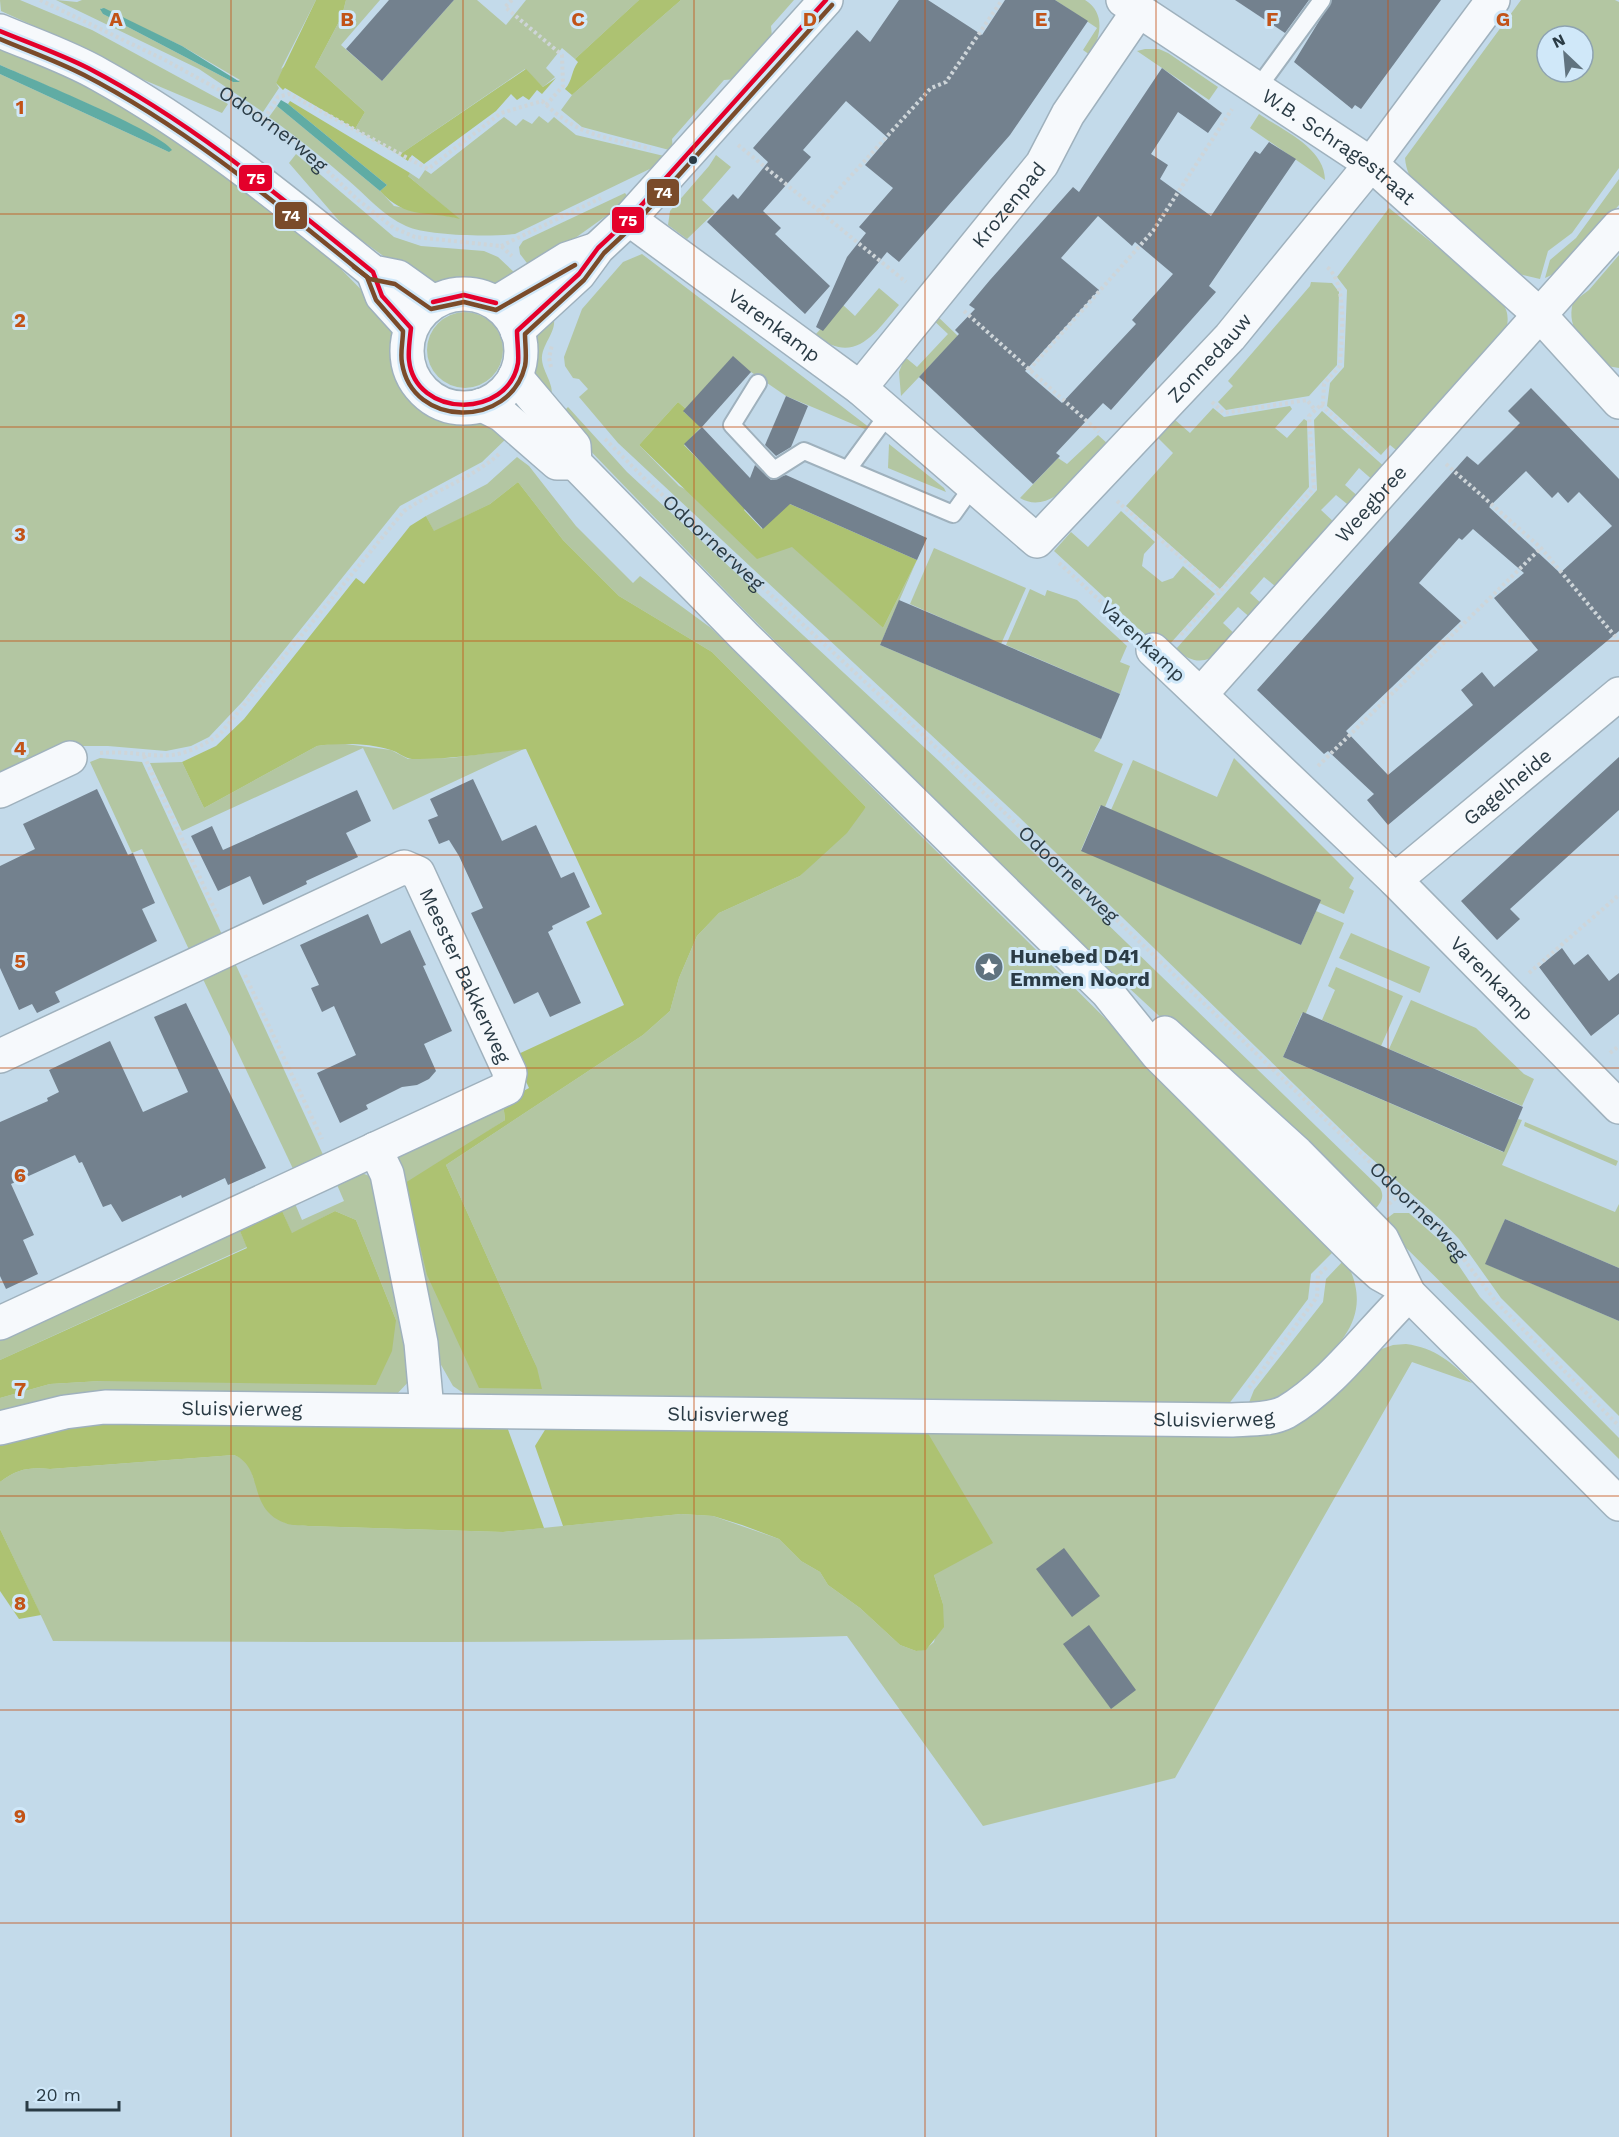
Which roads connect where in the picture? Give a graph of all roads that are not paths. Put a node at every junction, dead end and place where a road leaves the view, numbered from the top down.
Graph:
1 (826, 0) edge
2 (1322, 0) edge
3 (1493, 0) edge
4 (1131, 5) edge
5 (0, 31) edge
6 (1253, 86) junction
7 (1371, 164) junction
8 (629, 219) junction
9 (1619, 226) edge
10 (598, 248) junction
11 (373, 272) junction
12 (433, 302) junction
13 (496, 303) junction
14 (1539, 314) junction
15 (411, 328) junction
16 (518, 332) junction
17 (515, 376) junction
18 (758, 384) dead end
19 (860, 388) junction
20 (1619, 402) edge
21 (482, 405) junction
22 (889, 413) junction
23 (575, 463) junction
24 (848, 469) junction
25 (973, 486) junction
26 (1037, 541) joint
27 (1156, 654) road end
28 (1200, 694) junction
29 (1619, 694) edge
30 (70, 758) road end
31 (0, 791) edge
32 (1395, 880) junction
33 (0, 1056) edge
34 (1619, 1107) edge
35 (375, 1149) junction
36 (1407, 1291) junction
37 (0, 1323) edge
38 (427, 1410) junction
39 (0, 1428) edge
40 (1619, 1504) edge

1 - 8 street
2 - 6 lane
3 - 7 street, Zonnedauw
4 - 6 street, W.B. Schragestraat
4 - 19 street, Krozenpad
5 - 11 street
6 - 7 street, W.B. Schragestraat
7 - 14 street, W.B. Schragestraat
7 - 26 street, Zonnedauw
8 - 10 street
8 - 19 street, Varenkamp
9 - 14 street, Weegbree
10 - 13 street
10 - 16 street
11 - 12 street
11 - 15 street
12 - 13 street
12 - 15 street
13 - 16 street
14 - 20 street, W.B. Schragestraat
14 - 28 street, Weegbree
15 - 21 street
16 - 17 street
17 - 21 street
17 - 23 street, Odoornerweg
18 - 24 lane
19 - 22 street, Varenkamp
21 - 23 street, Odoornerweg
22 - 24 lane
22 - 25 street, Varenkamp
23 - 36 street, Odoornerweg
24 - 25 lane
25 - 26 street, Varenkamp
27 - 28 street, Varenkamp
28 - 32 street, Varenkamp
29 - 32 street, Gagelheide
30 - 31 street
32 - 34 street, Varenkamp
33 - 35 street, Meester Bakkerweg
35 - 37 street, Meester Bakkerweg
35 - 38 street
36 - 38 street, Sluisvierweg
36 - 40 street, Odoornerweg
38 - 39 street, Sluisvierweg

